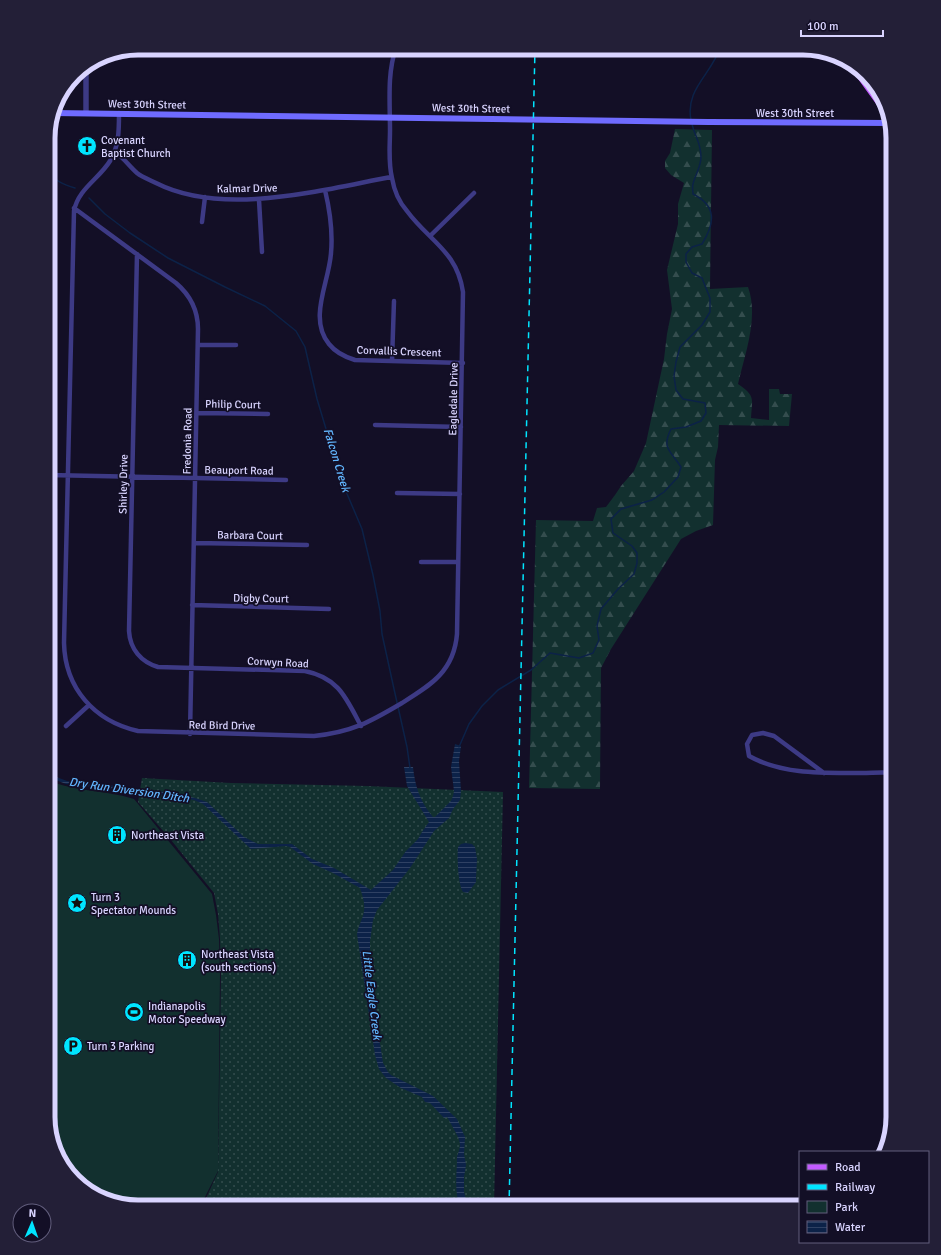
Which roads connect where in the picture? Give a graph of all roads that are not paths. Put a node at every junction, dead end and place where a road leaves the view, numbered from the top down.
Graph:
1 (394, 55) edge
2 (86, 74) edge
3 (59, 113) edge
4 (86, 113) junction
5 (119, 113) junction
6 (390, 117) junction
7 (884, 124) edge
8 (115, 152) junction
9 (391, 177) junction
10 (325, 190) junction
11 (474, 193) dead end
12 (205, 197) junction
13 (259, 200) junction
14 (74, 208) junction
15 (202, 222) dead end
16 (430, 236) junction
17 (262, 252) dead end
18 (137, 254) junction
19 (394, 301) dead end
20 (198, 345) junction
21 (236, 346) dead end
22 (392, 361) junction
23 (462, 363) junction
24 (197, 412) junction
25 (268, 414) dead end
26 (375, 425) dead end
27 (461, 427) junction
28 (55, 475) edge
29 (68, 475) junction
30 (133, 476) junction
31 (195, 478) junction
32 (286, 480) dead end
33 (397, 493) dead end
34 (460, 494) junction
35 (194, 543) junction
36 (307, 545) dead end
37 (421, 562) dead end
38 (458, 562) junction
39 (192, 605) junction
40 (329, 609) dead end
41 (191, 668) junction
42 (89, 705) junction
43 (66, 726) dead end
44 (361, 726) junction
45 (190, 734) junction
46 (824, 773) junction
47 (886, 773) edge

1 - 6 street, Eagledale Drive
2 - 4 street
3 - 4 main road, West 30th Street
4 - 5 main road, West 30th Street
5 - 6 main road, West 30th Street
5 - 8 street
6 - 7 main road, West 30th Street
6 - 9 street, Eagledale Drive
8 - 12 street, Kalmar Drive
8 - 14 street
9 - 10 street, Kalmar Drive
9 - 16 street, Eagledale Drive
10 - 13 street, Kalmar Drive
10 - 22 street, Corvallis Crescent
11 - 16 street
12 - 13 street, Kalmar Drive
12 - 15 street
13 - 17 street
14 - 18 street, Fredonia Road
14 - 29 street, Red Bird Drive
16 - 23 street, Eagledale Drive
18 - 20 street, Fredonia Road
18 - 30 street, Shirley Drive
19 - 22 street
20 - 21 street
20 - 24 street, Fredonia Road
22 - 23 street, Corvallis Crescent
23 - 27 street, Eagledale Drive
24 - 25 street, Philip Court
24 - 31 street, Fredonia Road
26 - 27 street
27 - 34 street, Eagledale Drive
28 - 29 street, Beauport Road
29 - 30 street, Beauport Road
29 - 42 street, Red Bird Drive
30 - 31 street, Beauport Road
30 - 41 street, Shirley Drive
31 - 32 street, Beauport Road
31 - 35 street, Fredonia Road
33 - 34 street
34 - 38 street, Eagledale Drive
35 - 36 street, Barbara Court
35 - 39 street, Fredonia Road
37 - 38 street
38 - 44 street, Eagledale Drive
39 - 40 street, Digby Court
39 - 41 street, Fredonia Road
41 - 44 street, Corwyn Road
41 - 45 street, Fredonia Road
42 - 43 street
42 - 45 street, Red Bird Drive
44 - 45 street, Red Bird Drive
46 - 46 street
46 - 47 street

